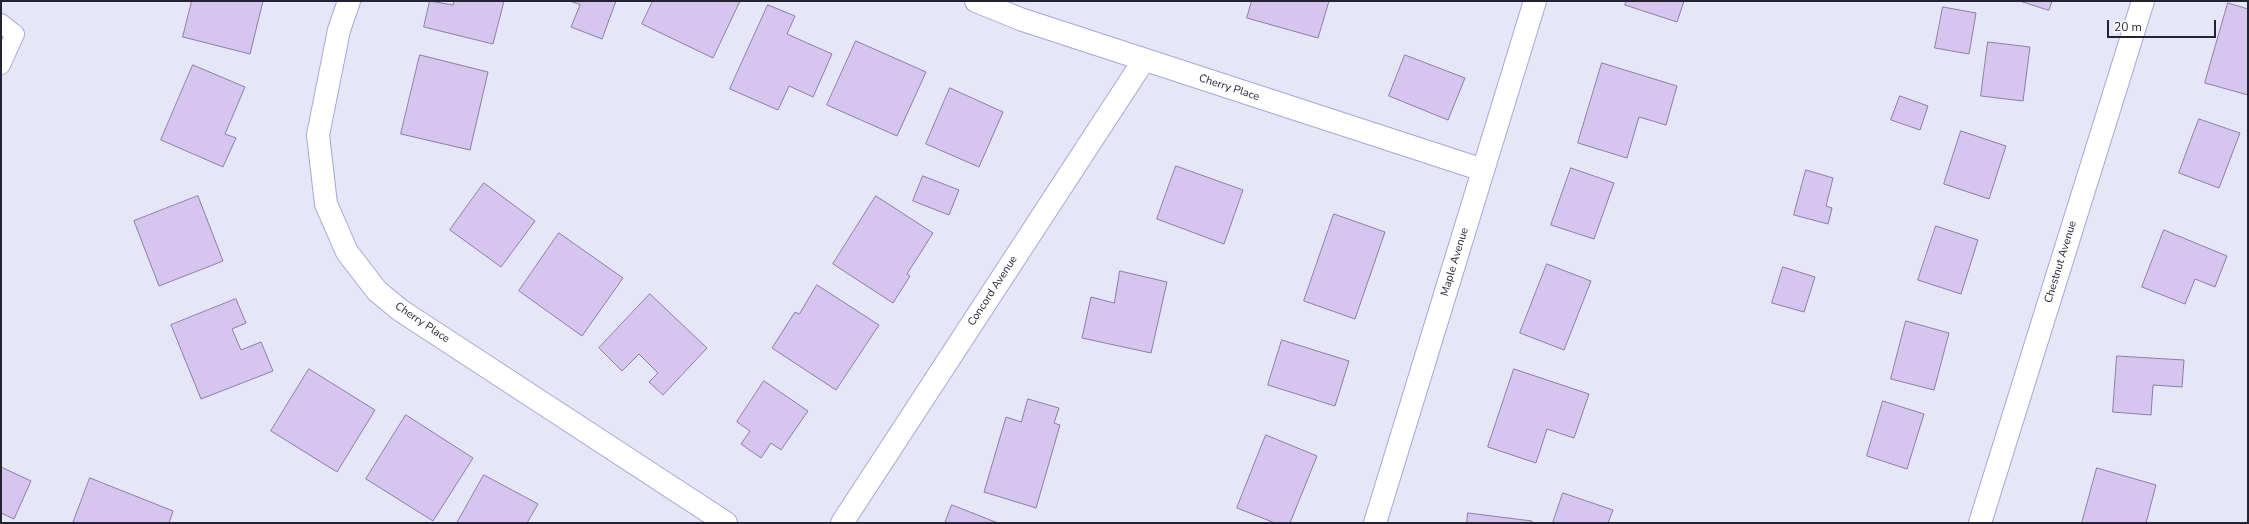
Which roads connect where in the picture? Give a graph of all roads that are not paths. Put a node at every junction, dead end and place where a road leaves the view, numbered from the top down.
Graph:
1 (350, 1) edge
2 (976, 1) edge
3 (1535, 1) edge
4 (2143, 1) edge
5 (1, 23) edge
6 (1144, 60) junction
7 (1, 64) edge
8 (1483, 170) junction
9 (726, 523) edge
10 (842, 523) edge
11 (1375, 523) edge
12 (1980, 523) edge

1 - 9 street, Cherry Place
2 - 6 street, Cherry Place
3 - 8 street, Maple Avenue
4 - 12 street, Chestnut Avenue
5 - 7 lane
6 - 8 street, Cherry Place
6 - 10 street, Concord Avenue
8 - 11 street, Maple Avenue

